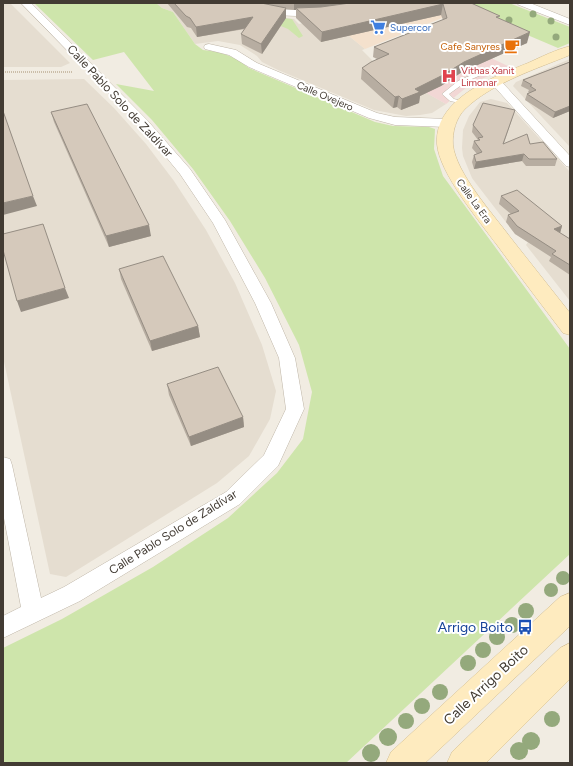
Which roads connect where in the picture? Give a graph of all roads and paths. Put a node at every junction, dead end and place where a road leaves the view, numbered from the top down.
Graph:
1 (26, 3) edge
2 (245, 3) edge
3 (522, 3) edge
4 (330, 13) edge
5 (570, 22) edge
6 (209, 47) dead end
7 (570, 50) edge
8 (3, 72) edge
9 (77, 72) dead end
10 (500, 79) junction
11 (463, 103) junction
12 (448, 123) junction
13 (570, 163) edge
14 (570, 328) edge
15 (3, 465) edge
16 (570, 607) edge
17 (32, 614) junction
18 (3, 627) edge
19 (570, 658) edge
20 (402, 763) edge
21 (463, 763) edge

1 - 17 street, Calle Pablo Solo de Zaldívar
2 - 4 street
3 - 5 street
6 - 12 street, Calle Ovejero
7 - 10 main road, Calle La Era
8 - 9 path
10 - 11 main road, Calle La Era
10 - 11 lane
10 - 13 street
11 - 12 main road, Calle La Era
12 - 14 main road, Calle La Era
15 - 17 street
16 - 20 main road, Calle Arrigo Boito
17 - 18 street, Calle Pablo Solo de Zaldívar
19 - 21 main road

